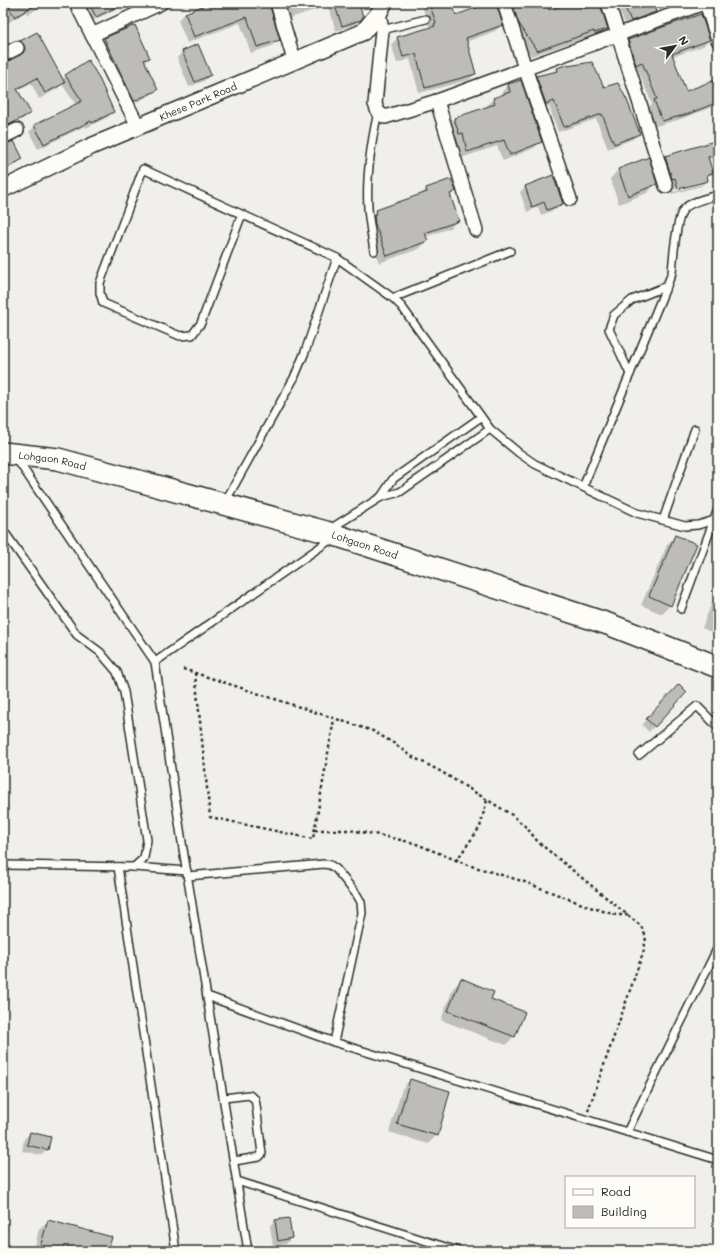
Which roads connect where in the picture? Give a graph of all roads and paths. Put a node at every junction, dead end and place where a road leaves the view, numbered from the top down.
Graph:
1 (76, 3) edge
2 (161, 3) edge
3 (277, 3) edge
4 (504, 3) edge
5 (608, 3) edge
6 (705, 3) edge
7 (382, 8) edge
8 (426, 19) dead end
9 (382, 30) junction
10 (618, 34) junction
11 (92, 35) junction
12 (718, 40) edge
13 (17, 48) dead end
14 (3, 55) edge
15 (294, 60) junction
16 (525, 68) junction
17 (437, 100) junction
18 (378, 112) junction
19 (138, 126) junction
20 (17, 130) dead end
21 (3, 137) edge
22 (666, 186) dead end
23 (3, 189) edge
24 (718, 195) edge
25 (570, 199) dead end
26 (242, 214) junction
27 (476, 230) dead end
28 (374, 251) dead end
29 (510, 251) dead end
30 (337, 258) junction
31 (667, 286) junction
32 (393, 298) junction
33 (630, 374) junction
34 (481, 417) junction
35 (490, 429) junction
36 (695, 429) dead end
37 (8, 453) edge
38 (583, 487) junction
39 (381, 497) junction
40 (224, 504) junction
41 (718, 509) edge
42 (663, 520) junction
43 (716, 520) edge
44 (3, 530) edge
45 (331, 534) junction
46 (681, 609) dead end
47 (156, 662) junction
48 (718, 667) edge
49 (183, 669) dead end
50 (195, 673) junction
51 (334, 719) junction
52 (718, 727) edge
53 (639, 755) dead end
54 (487, 800) junction
55 (315, 830) junction
56 (456, 861) junction
57 (3, 865) edge
58 (118, 867) junction
59 (134, 867) junction
60 (187, 874) junction
61 (628, 914) junction
62 (718, 947) edge
63 (207, 996) junction
64 (334, 1042) junction
65 (224, 1098) junction
66 (586, 1119) junction
67 (627, 1132) junction
68 (718, 1160) edge
69 (234, 1161) junction
70 (237, 1181) junction
71 (176, 1251) edge
72 (248, 1251) edge
73 (458, 1251) edge

1 - 11 street
2 - 11 street
3 - 15 street
4 - 16 street
5 - 10 street
6 - 10 street
6 - 12 street
7 - 9 street
7 - 15 street, Khese Park Road
8 - 9 lane
9 - 18 street
10 - 16 street
10 - 22 street
11 - 19 street
13 - 14 street
15 - 19 street, Khese Park Road
16 - 17 street
16 - 25 street
17 - 18 street
17 - 27 street
18 - 28 lane
19 - 23 street, Khese Park Road
20 - 21 street
24 - 31 lane
26 - 26 lane
26 - 30 lane
29 - 32 lane
30 - 32 lane
30 - 40 lane
31 - 33 lane
31 - 33 lane
32 - 34 lane
33 - 38 lane
34 - 35 lane
34 - 39 lane
35 - 38 lane
35 - 39 lane
36 - 42 lane
37 - 40 main road, Lohgaon Road
37 - 47 lane
38 - 42 lane
39 - 45 lane
40 - 45 main road, Lohgaon Road
41 - 43 lane
42 - 43 lane
43 - 46 lane
44 - 59 lane
45 - 47 lane
45 - 48 main road, Lohgaon Road
47 - 60 lane
49 - 50 path
50 - 51 path
50 - 55 path
51 - 54 path
51 - 55 path
52 - 53 lane
54 - 56 path
54 - 61 path
55 - 56 path
56 - 61 path
57 - 58 lane
58 - 59 lane
58 - 71 lane
59 - 60 lane
60 - 63 lane
60 - 64 lane
61 - 66 path
62 - 67 lane
63 - 64 lane
63 - 65 lane
64 - 66 lane
65 - 69 lane
65 - 69 lane
66 - 67 lane
67 - 68 lane
69 - 70 lane
70 - 72 lane
70 - 73 lane

